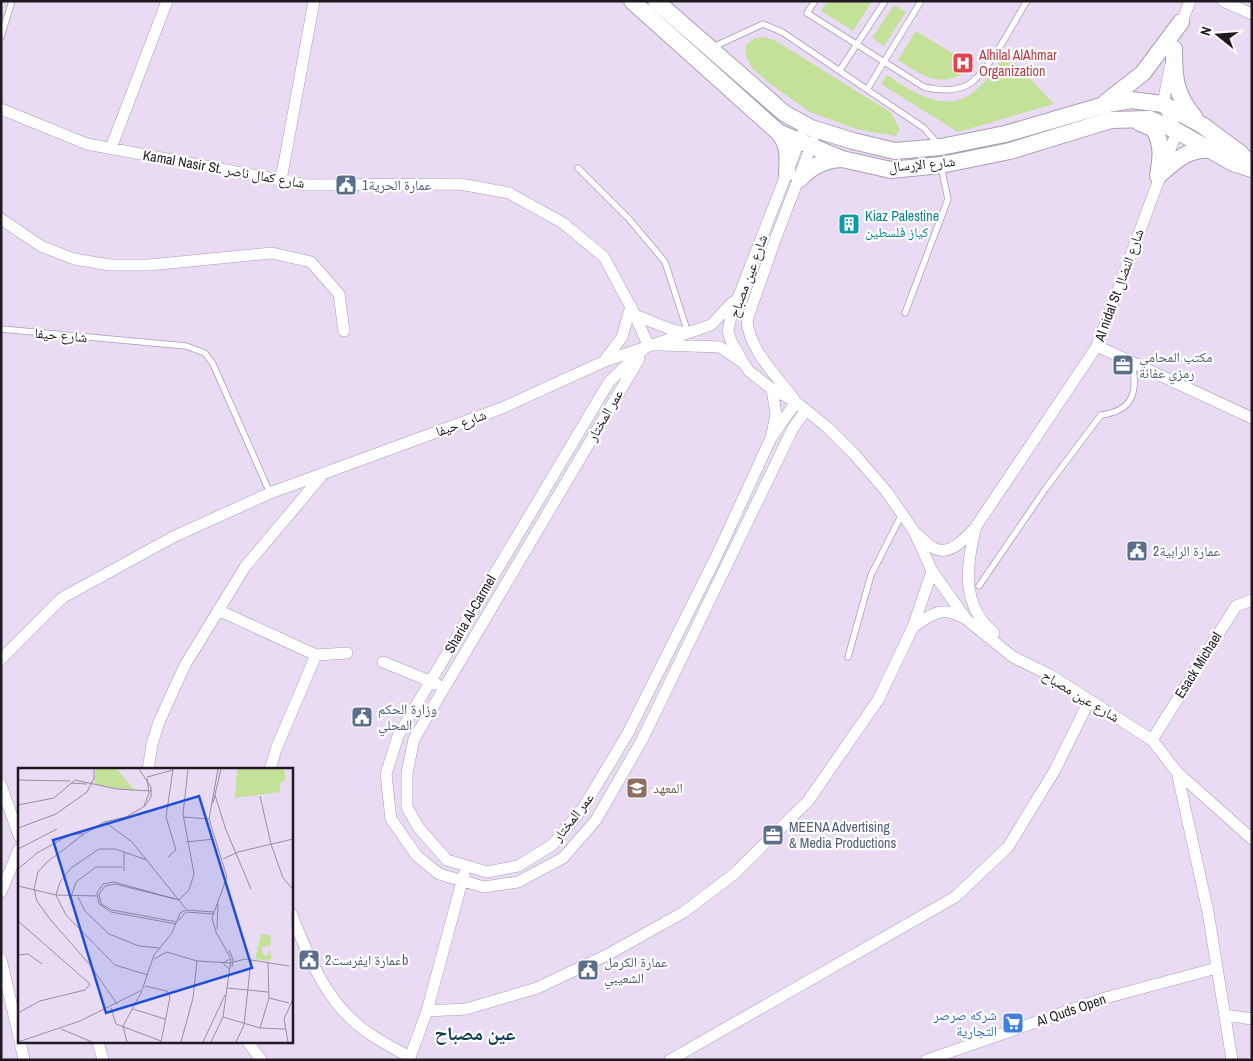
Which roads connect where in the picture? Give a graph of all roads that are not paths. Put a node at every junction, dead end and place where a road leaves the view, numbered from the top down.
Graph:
1 (12, 1) edge
2 (167, 1) edge
3 (314, 1) edge
4 (632, 1) edge
5 (656, 1) edge
6 (815, 1) edge
7 (885, 1) edge
8 (922, 1) edge
9 (1027, 1) edge
10 (1190, 1) edge
11 (1223, 1) edge
12 (1252, 14) edge
13 (1181, 22) junction
14 (1, 37) edge
15 (858, 46) junction
16 (708, 49) junction
17 (1174, 49) junction
18 (884, 62) junction
19 (840, 70) junction
20 (868, 88) junction
21 (1164, 104) junction
22 (1098, 107) junction
23 (1, 109) edge
24 (1131, 120) junction
25 (1202, 125) junction
26 (812, 128) junction
27 (1177, 131) junction
28 (778, 132) junction
29 (805, 144) junction
30 (941, 147) junction
31 (111, 148) junction
32 (1211, 150) junction
33 (842, 159) junction
34 (941, 165) junction
35 (578, 168) dead end
36 (1252, 168) edge
37 (793, 176) junction
38 (1158, 176) junction
39 (281, 180) junction
40 (1, 219) edge
41 (740, 292) junction
42 (633, 311) junction
43 (905, 313) dead end
44 (748, 320) junction
45 (1, 329) edge
46 (344, 331) dead end
47 (688, 333) junction
48 (731, 341) junction
49 (648, 345) junction
50 (1097, 346) junction
51 (720, 347) junction
52 (605, 361) junction
53 (743, 362) junction
54 (1132, 362) junction
55 (589, 368) junction
56 (609, 382) junction
57 (772, 389) junction
58 (796, 402) junction
59 (806, 410) junction
60 (1252, 418) edge
61 (771, 438) junction
62 (323, 474) junction
63 (270, 493) junction
64 (902, 514) junction
65 (975, 528) junction
66 (914, 531) junction
67 (932, 571) junction
68 (979, 586) dead end
69 (1252, 600) edge
70 (218, 610) junction
71 (966, 619) junction
72 (912, 627) junction
73 (347, 653) dead end
74 (316, 655) junction
75 (848, 657) dead end
76 (1, 659) edge
77 (383, 662) dead end
78 (1043, 673) junction
79 (430, 682) junction
80 (446, 685) junction
81 (1089, 701) junction
82 (1152, 740) junction
83 (148, 768) edge
84 (271, 768) edge
85 (1177, 772) junction
86 (1, 785) edge
87 (18, 833) edge
88 (1252, 839) edge
89 (18, 851) edge
90 (466, 866) junction
91 (462, 881) junction
92 (1, 892) edge
93 (292, 915) edge
94 (1, 959) edge
95 (1217, 968) junction
96 (426, 1012) junction
97 (1225, 1015) junction
98 (1252, 1019) edge
99 (18, 1033) edge
100 (20, 1044) edge
101 (99, 1044) edge
102 (249, 1044) edge
103 (410, 1059) edge
104 (24, 1060) edge
105 (104, 1060) edge
106 (261, 1060) edge
107 (670, 1060) edge
108 (927, 1060) edge
109 (1232, 1060) edge

1 - 14 lane
2 - 31 street
3 - 39 street
4 - 28 main road, شارع الإرسال
5 - 16 main road, شارع الإرسال
6 - 15 lane
7 - 15 lane
8 - 18 lane
9 - 18 lane
10 - 13 street
11 - 12 street
13 - 17 street
13 - 22 main road
15 - 18 lane
15 - 19 lane
16 - 19 lane
16 - 26 main road, شارع الإرسال
17 - 21 street
17 - 25 main road
18 - 20 lane
19 - 20 lane
20 - 30 lane
21 - 22 main road, شارع الإرسال
21 - 25 main road, شارع الإرسال
21 - 27 street
22 - 30 main road, شارع الإرسال
23 - 31 street, Kamal Nasir St. شارع كمال ناصر
24 - 27 main road, شارع الإرسال
24 - 34 main road, شارع الإرسال
24 - 38 main road
25 - 36 main road, شارع الإرسال
26 - 29 street, شارع عين مصباح
26 - 30 main road, شارع الإرسال
27 - 32 main road, شارع الإرسال
27 - 38 street, Al nidal St شارع النضال
28 - 29 main road, شارع الإرسال
28 - 37 main road
29 - 33 main road, شارع الإرسال
29 - 37 street, شارع عين مصباح
31 - 39 street, Kamal Nasir St. شارع كمال ناصر
32 - 36 main road, شارع الإرسال
32 - 38 main road
33 - 34 main road, شارع الإرسال
33 - 37 main road
34 - 43 lane
35 - 47 lane
37 - 41 street, شارع عين مصباح
37 - 44 street, شارع عين مصباح
38 - 50 street, Al nidal St شارع النضال
39 - 42 street, Kamal Nasir St. شارع كمال ناصر
40 - 46 street
41 - 47 street, شارع حيفا
41 - 48 street, شارع عين مصباح
42 - 47 street
42 - 49 street, Kamal Nasir St. شارع كمال ناصر
42 - 52 street
44 - 48 street
44 - 58 street, شارع عين مصباح
45 - 63 lane, شارع حيفا
47 - 49 street, شارع حيفا
48 - 51 street
48 - 53 street, شارع عين مصباح
49 - 51 street
49 - 52 street, شارع حيفا
49 - 56 street, Sharia Al-Carmel
49 - 80 street, عمر المختار
50 - 54 street
50 - 65 street, Al nidal St شارع النضال
51 - 53 street
52 - 55 street, شارع حيفا
53 - 57 street, شارع عين مصباح
54 - 60 street
54 - 68 lane
55 - 56 street
55 - 62 street, شارع حيفا
56 - 79 street, Sharia Al-Carmel
57 - 58 street, شارع عين مصباح
57 - 61 street
58 - 59 street, شارع عين مصباح
58 - 61 street, عمر المختار
59 - 64 street, شارع عين مصباح
59 - 91 street, Sharia Al-Carmel
61 - 90 street, عمر المختار
62 - 63 street, شارع حيفا
62 - 70 street
63 - 76 street, شارع حيفا
64 - 66 street, شارع عين مصباح
64 - 75 lane
65 - 66 street
65 - 78 street
66 - 67 street, شارع عين مصباح
67 - 71 street, شارع عين مصباح
67 - 72 street
69 - 82 street, Esack Michael
70 - 74 street
70 - 83 street
71 - 72 street
71 - 78 street, شارع عين مصباح
72 - 96 street
73 - 74 street
74 - 84 street
77 - 79 street
78 - 81 street, شارع عين مصباح
79 - 80 street
79 - 91 street, Sharia Al-Carmel
80 - 90 street, عمر المختار
81 - 82 street, شارع عين مصباح
81 - 107 street
82 - 85 street, شارع عين مصباح
85 - 88 street
85 - 95 street, شارع عين مصباح
86 - 87 street
89 - 92 street
90 - 91 street
91 - 96 street
93 - 103 street
94 - 99 street
95 - 97 street, شارع عين مصباح
95 - 108 street, Al Quds Open
96 - 103 street
97 - 98 street
97 - 109 street, شارع عين مصباح
100 - 104 street
101 - 105 street
102 - 106 street

